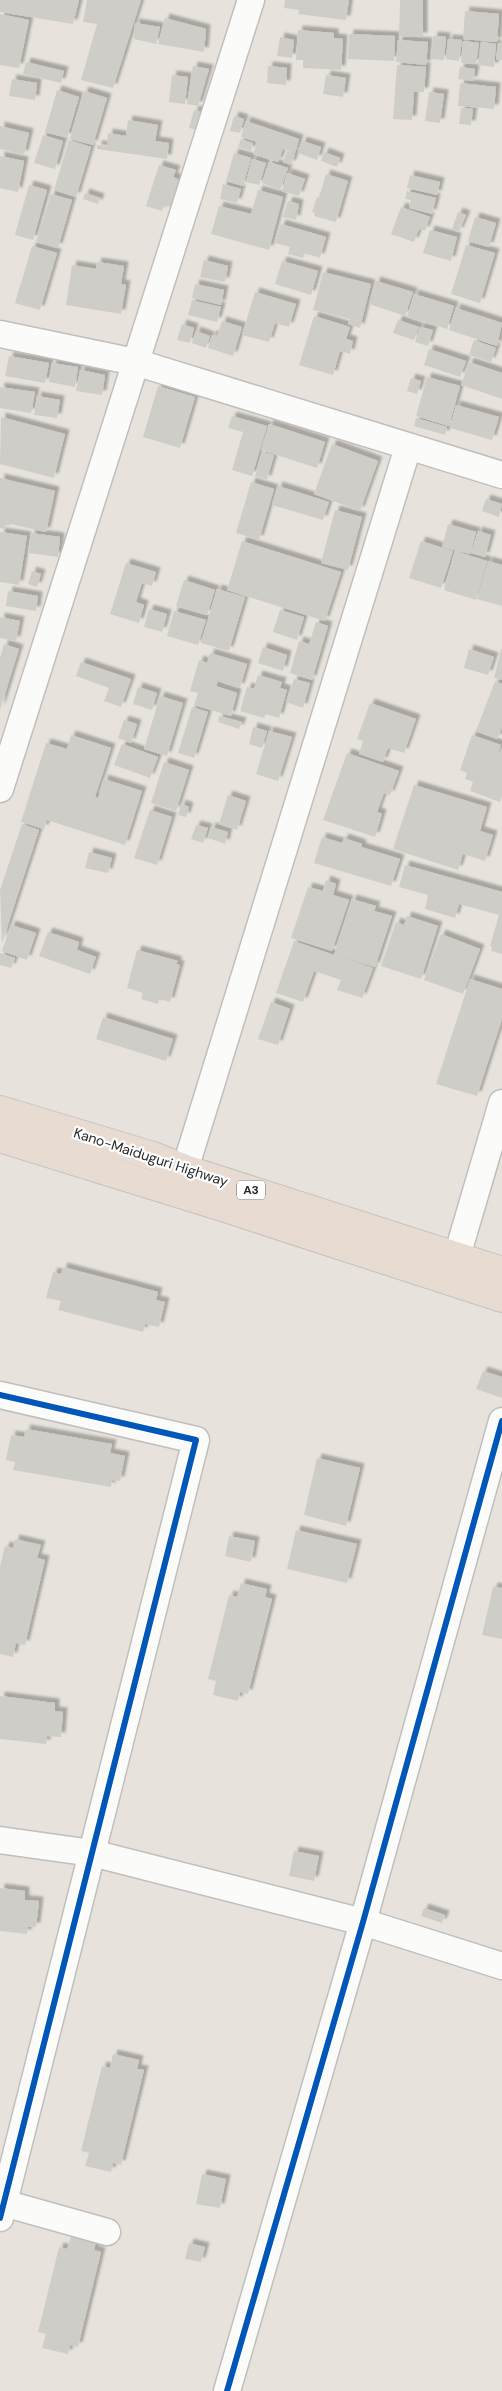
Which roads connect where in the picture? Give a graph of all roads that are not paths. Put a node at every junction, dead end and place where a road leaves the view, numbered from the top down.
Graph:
1 (251, 0) edge
2 (0, 334) edge
3 (135, 362) junction
4 (408, 447) junction
5 (502, 475) edge
6 (0, 790) edge
7 (502, 1103) edge
8 (0, 1110) edge
9 (0, 1138) edge
10 (185, 1169) junction
11 (457, 1256) junction
12 (502, 1271) edge
13 (502, 1298) edge
14 (0, 1395) edge
15 (502, 1421) edge
16 (0, 1840) edge
17 (92, 1853) junction
18 (363, 1922) junction
19 (502, 1966) edge
20 (1, 2207) edge
21 (107, 2232) dead end
22 (227, 2391) edge

1 - 3 street
2 - 3 street
3 - 4 street
3 - 6 street
4 - 5 street
4 - 10 street
7 - 11 street
8 - 10 highway, Kano-Maiduguri Highway / A3
9 - 13 highway, Kano-Maiduguri Highway / A3
10 - 11 highway, Kano-Maiduguri Highway / A3
11 - 12 highway, Kano-Maiduguri Highway / A3
14 - 17 street
15 - 18 street
16 - 17 street
17 - 18 street
17 - 20 street
18 - 19 street
18 - 22 street
20 - 21 street

